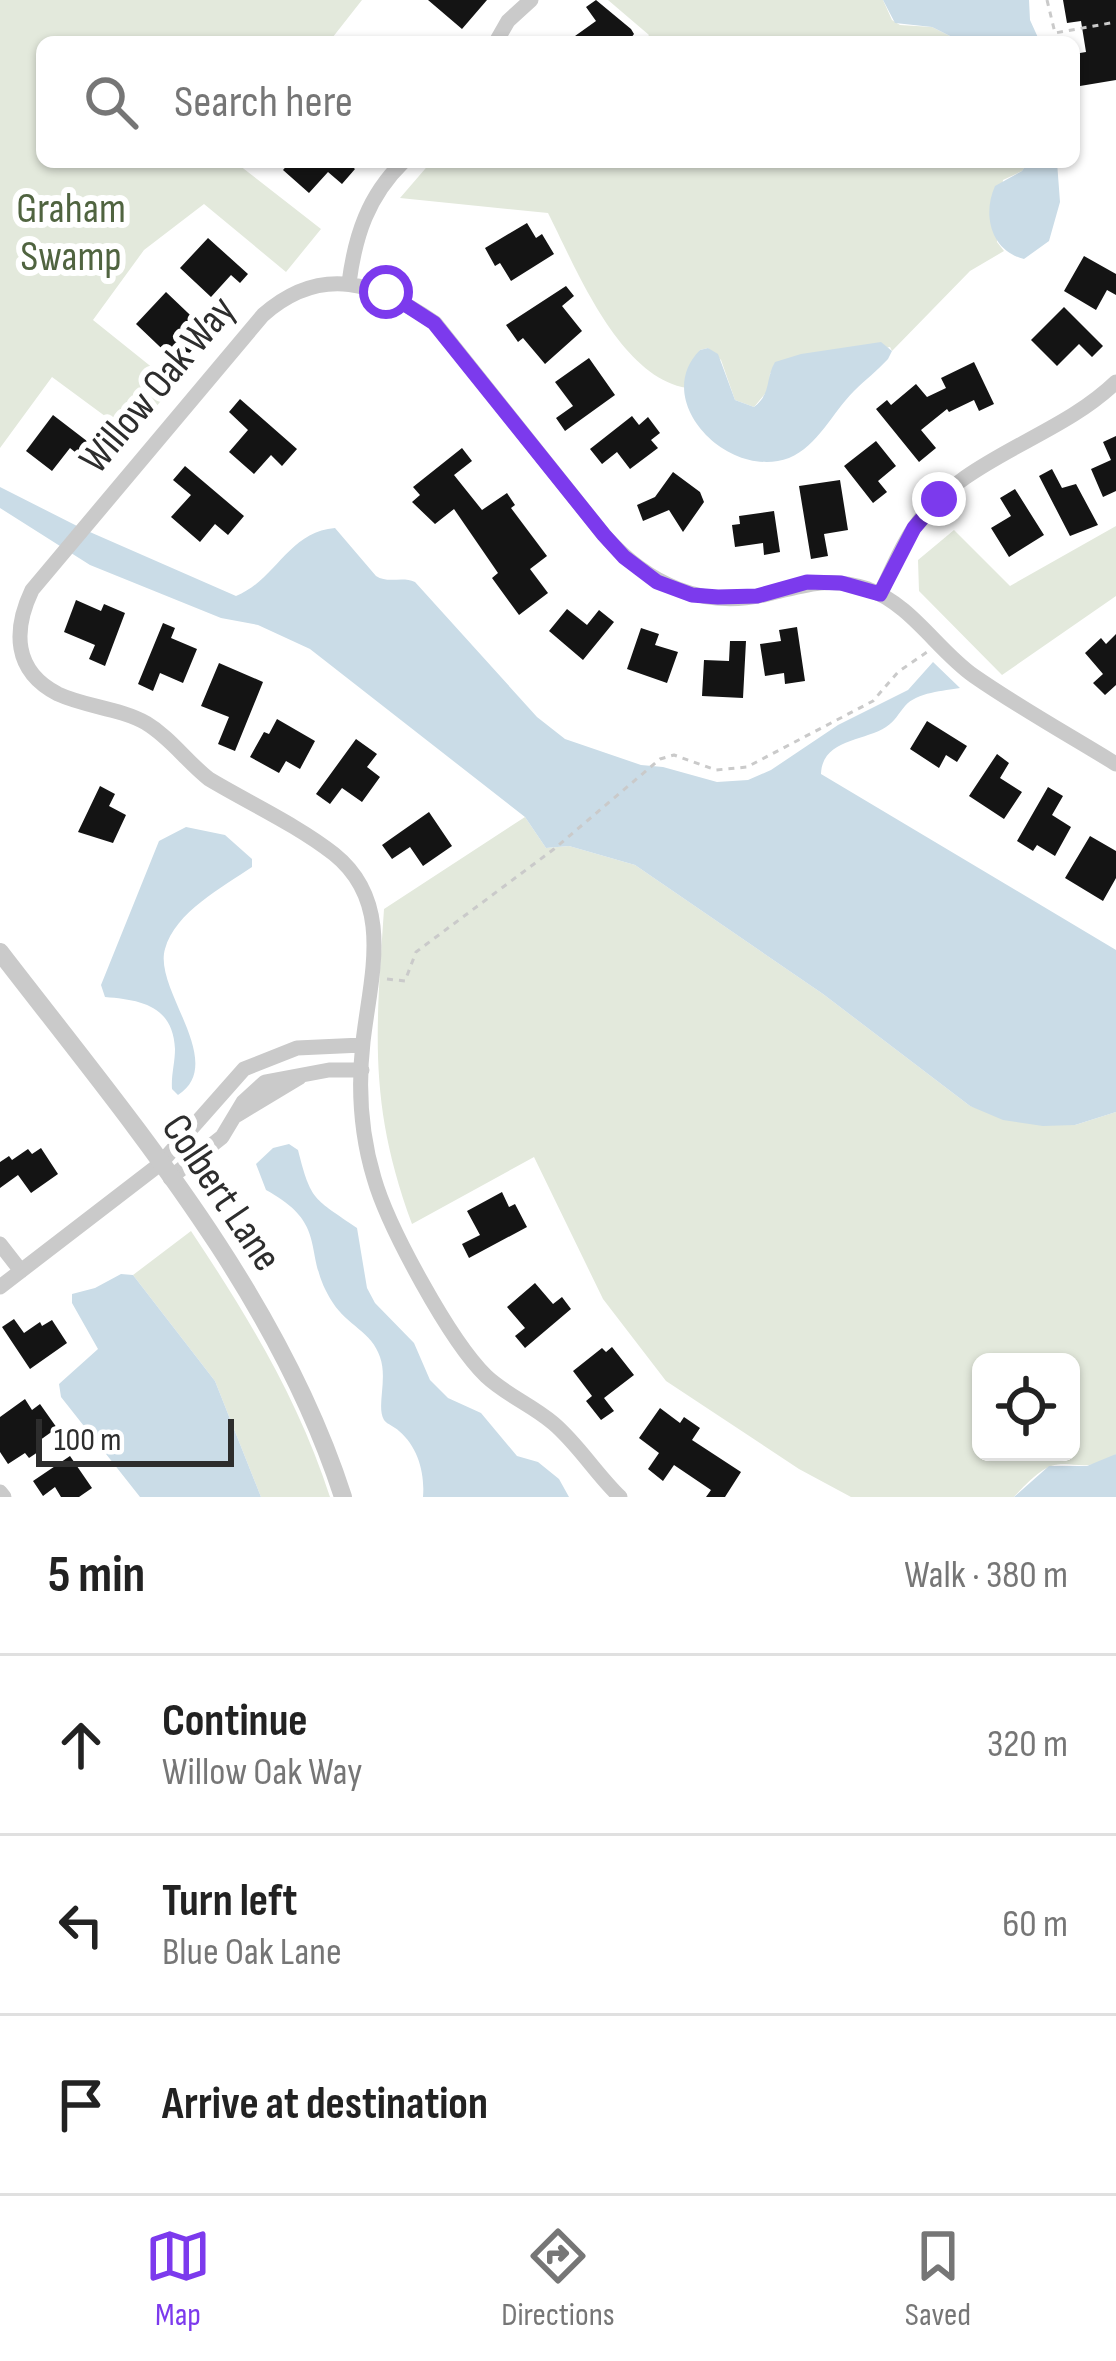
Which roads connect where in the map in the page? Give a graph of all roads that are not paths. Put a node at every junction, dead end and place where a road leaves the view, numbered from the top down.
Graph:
1 (531, 0) edge
2 (499, 36) edge
3 (397, 168) edge
4 (350, 283) junction
5 (1116, 382) edge
6 (880, 594) junction
7 (1116, 764) edge
8 (0, 952) edge
9 (362, 1045) junction
10 (362, 1070) junction
11 (165, 1171) junction
12 (0, 1244) edge
13 (21, 1271) junction
14 (0, 1287) edge
15 (344, 1497) edge
16 (620, 1497) edge

1 - 2 street
3 - 4 street
4 - 6 street
4 - 9 street, Willow Oak Way
5 - 6 street
6 - 7 street
8 - 11 street, Colbert Lane
9 - 10 street, Willow Oak Way
9 - 11 street
10 - 11 street
10 - 16 street, Willow Oak Way
11 - 13 street
11 - 15 street, Colbert Lane
12 - 13 street
13 - 14 street

